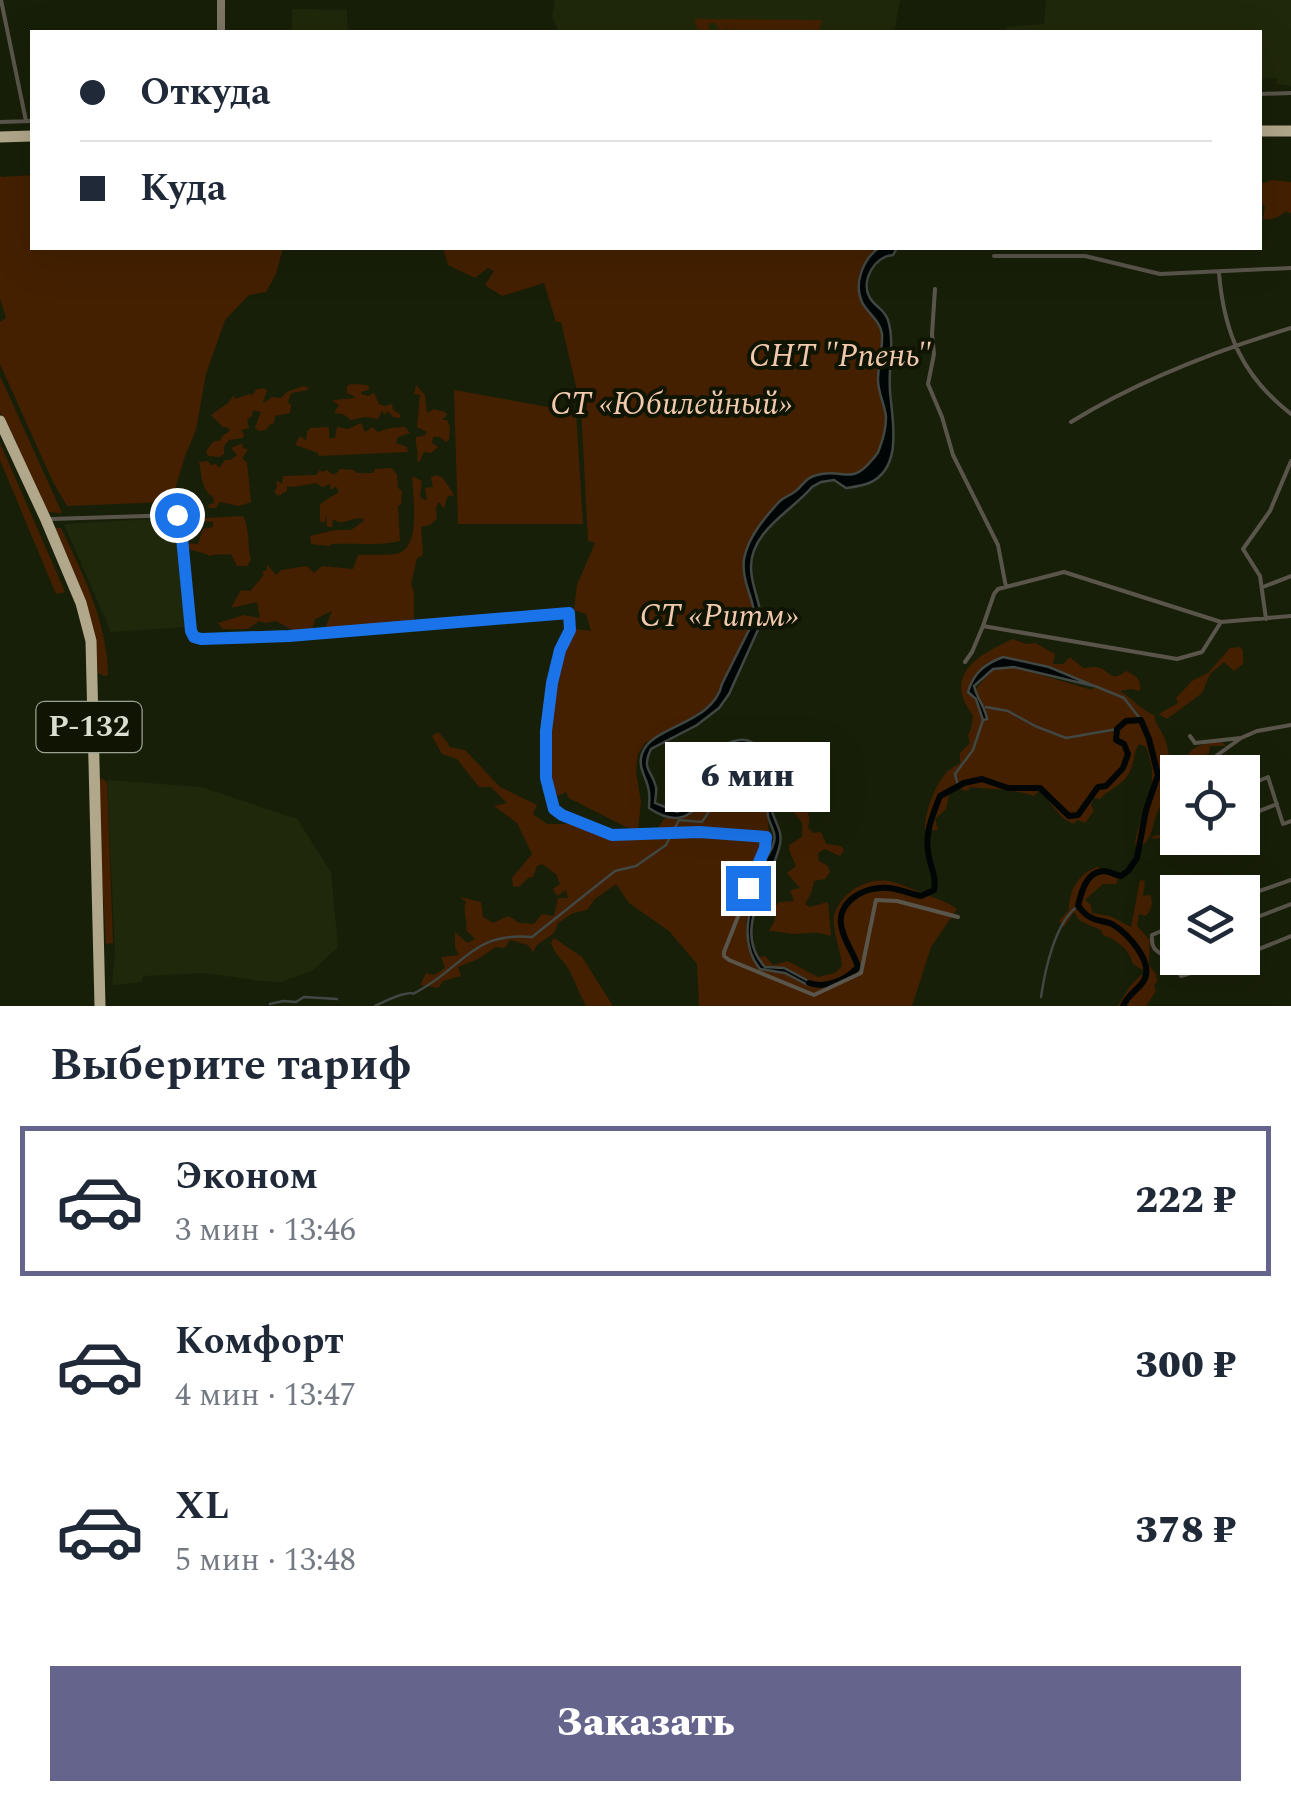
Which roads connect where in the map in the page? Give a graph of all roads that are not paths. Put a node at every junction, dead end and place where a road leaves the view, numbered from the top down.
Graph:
1 (1, 0) edge
2 (221, 0) edge
3 (222, 30) edge
4 (1291, 93) edge
5 (1262, 94) edge
6 (29, 121) edge
7 (0, 122) edge
8 (1262, 128) edge
9 (1291, 128) edge
10 (30, 136) edge
11 (0, 137) edge
12 (994, 256) dead end
13 (1291, 268) edge
14 (1219, 272) junction
15 (934, 288) dead end
16 (1291, 328) edge
17 (1235, 346) junction
18 (1291, 414) edge
19 (0, 421) edge
20 (1071, 422) dead end
21 (0, 434) edge
22 (1291, 461) edge
23 (46, 520) junction
24 (1291, 576) edge
25 (1006, 587) junction
26 (1262, 588) junction
27 (1291, 616) edge
28 (1266, 619) junction
29 (1221, 622) junction
30 (984, 626) junction
31 (965, 662) dead end
32 (1291, 725) edge
33 (1190, 736) dead end
34 (1241, 738) junction
35 (1218, 755) edge
36 (1260, 780) edge
37 (1277, 804) junction
38 (1260, 811) edge
39 (1291, 821) edge
40 (1291, 880) edge
41 (1260, 890) edge
42 (1291, 904) edge
43 (1260, 916) edge
44 (958, 917) dead end
45 (1160, 932) edge
46 (1291, 936) edge
47 (1260, 949) edge
48 (1160, 954) edge
49 (98, 1006) edge

1 - 6 street
2 - 3 main road
4 - 5 street
6 - 7 street
8 - 9 highway
10 - 11 highway
12 - 14 street
13 - 14 street
14 - 17 street
15 - 25 street
16 - 17 street
17 - 18 street
17 - 20 street
19 - 23 highway, Р-132
21 - 49 highway, Р-132
22 - 26 street
23 - 44 street
23 - 49 highway, Р-132
24 - 26 street
25 - 29 street
25 - 30 street
26 - 28 street
27 - 28 street
28 - 29 street
29 - 30 street
30 - 31 street
32 - 34 street
33 - 34 street
34 - 35 street
36 - 37 street
37 - 38 street
37 - 39 street
40 - 41 street
42 - 43 street
45 - 48 street
46 - 47 street

